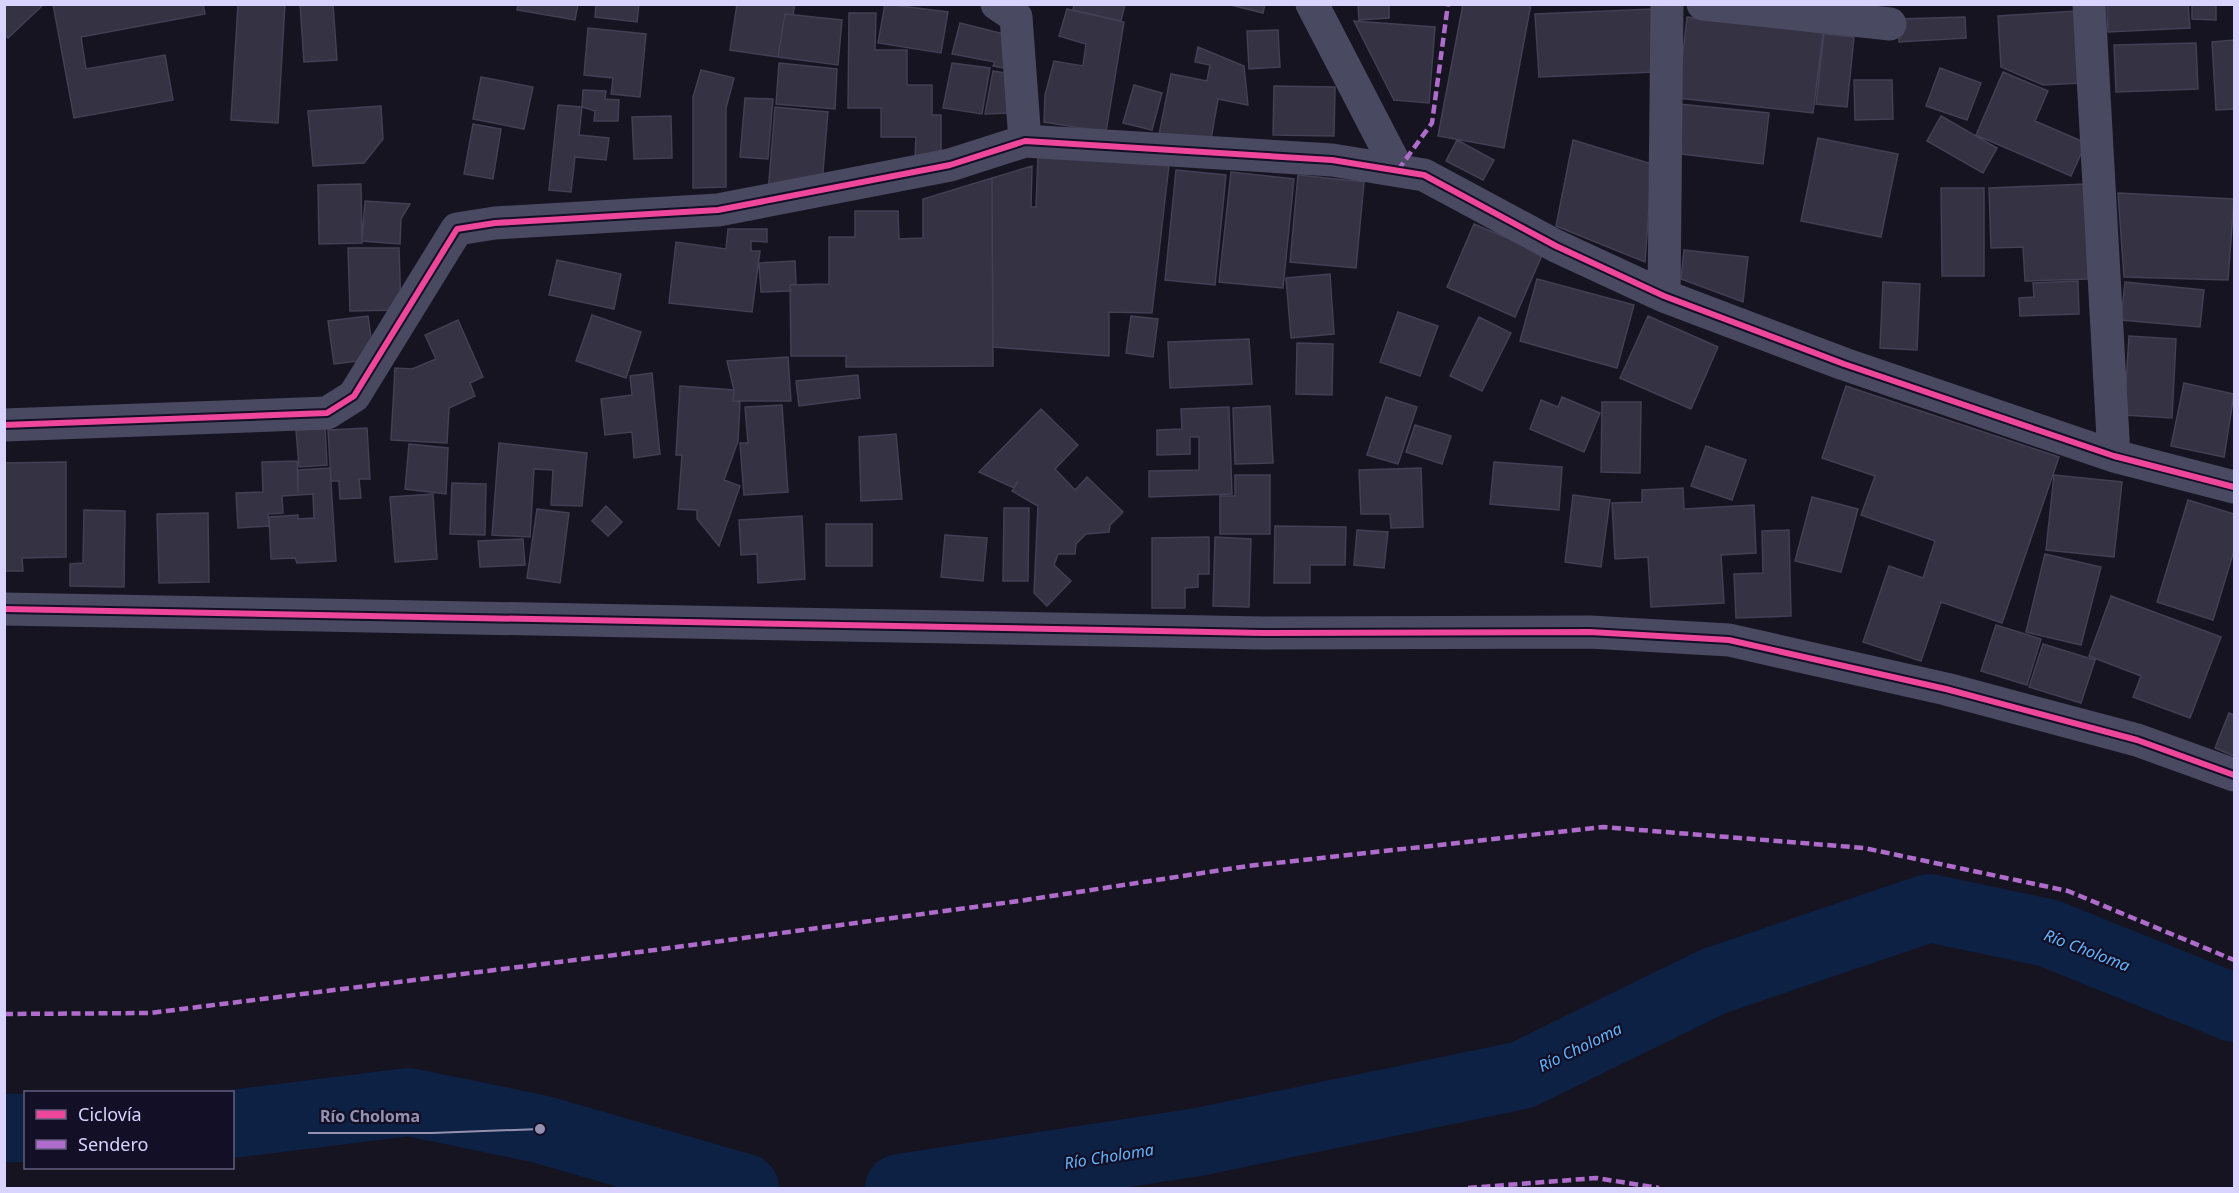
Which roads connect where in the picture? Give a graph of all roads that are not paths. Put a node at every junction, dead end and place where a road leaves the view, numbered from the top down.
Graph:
1 (997, 4) edge
2 (1312, 4) edge
3 (1667, 4) edge
4 (1703, 4) edge
5 (2089, 4) edge
6 (1890, 24) dead end
7 (1025, 141) junction
8 (1398, 170) junction
9 (1664, 296) junction
10 (4, 425) edge
11 (2114, 456) junction
12 (2235, 488) edge
13 (4, 609) edge
14 (2235, 775) edge

1 - 7 street
2 - 8 street
3 - 9 street
4 - 6 street
5 - 11 street
7 - 8 street
7 - 10 street
8 - 9 street
9 - 11 street
11 - 12 street
13 - 14 street

